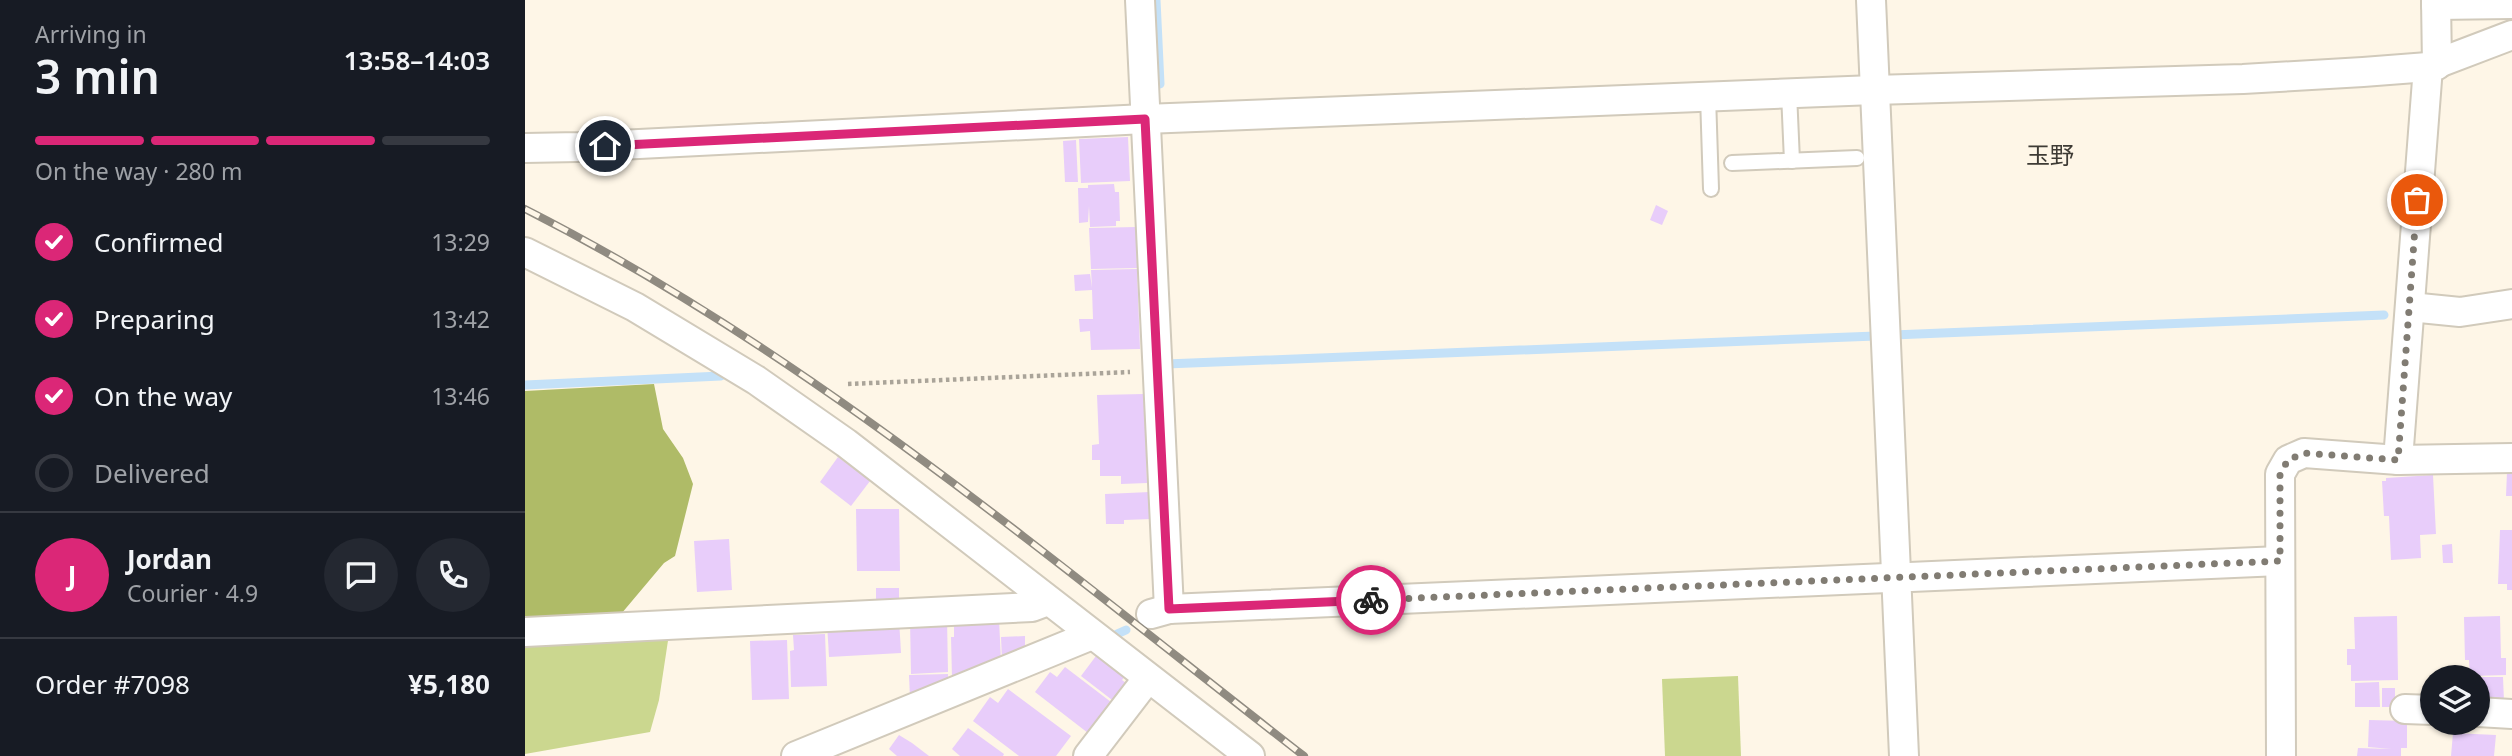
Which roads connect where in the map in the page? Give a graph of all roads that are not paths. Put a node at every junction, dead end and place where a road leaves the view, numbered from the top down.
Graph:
1 (1140, 0) edge
2 (1871, 0) edge
3 (2436, 2) edge
4 (2512, 4) edge
5 (2512, 35) edge
6 (2433, 66) junction
7 (1874, 90) junction
8 (1790, 93) junction
9 (1708, 96) junction
10 (1145, 119) junction
11 (525, 148) edge
12 (1857, 158) dead end
13 (1792, 161) junction
14 (1732, 163) dead end
15 (1711, 189) dead end
16 (525, 251) edge
17 (2512, 304) edge
18 (2410, 307) junction
19 (2512, 458) edge
20 (2398, 460) junction
21 (2280, 561) junction
22 (1895, 577) junction
23 (1048, 601) junction
24 (525, 632) edge
25 (1092, 635) junction
26 (1148, 678) junction
27 (2490, 713) edge
28 (2512, 714) edge
29 (796, 756) edge
30 (1088, 756) edge
31 (1250, 756) edge
32 (1904, 756) edge
33 (2281, 756) edge

1 - 10 street
2 - 7 street
3 - 4 street
3 - 6 street
5 - 6 street
6 - 7 street
6 - 18 street
7 - 8 street
7 - 22 street
8 - 9 street
8 - 13 lane
9 - 10 street
9 - 15 lane
10 - 11 street
10 - 22 street
12 - 13 lane
13 - 14 lane
16 - 23 street
17 - 18 street
18 - 20 street
19 - 20 street
20 - 21 street
21 - 22 street
21 - 33 street
22 - 32 street
23 - 24 street
23 - 25 street
25 - 26 street
25 - 29 street
26 - 30 street
26 - 31 street
27 - 28 street

